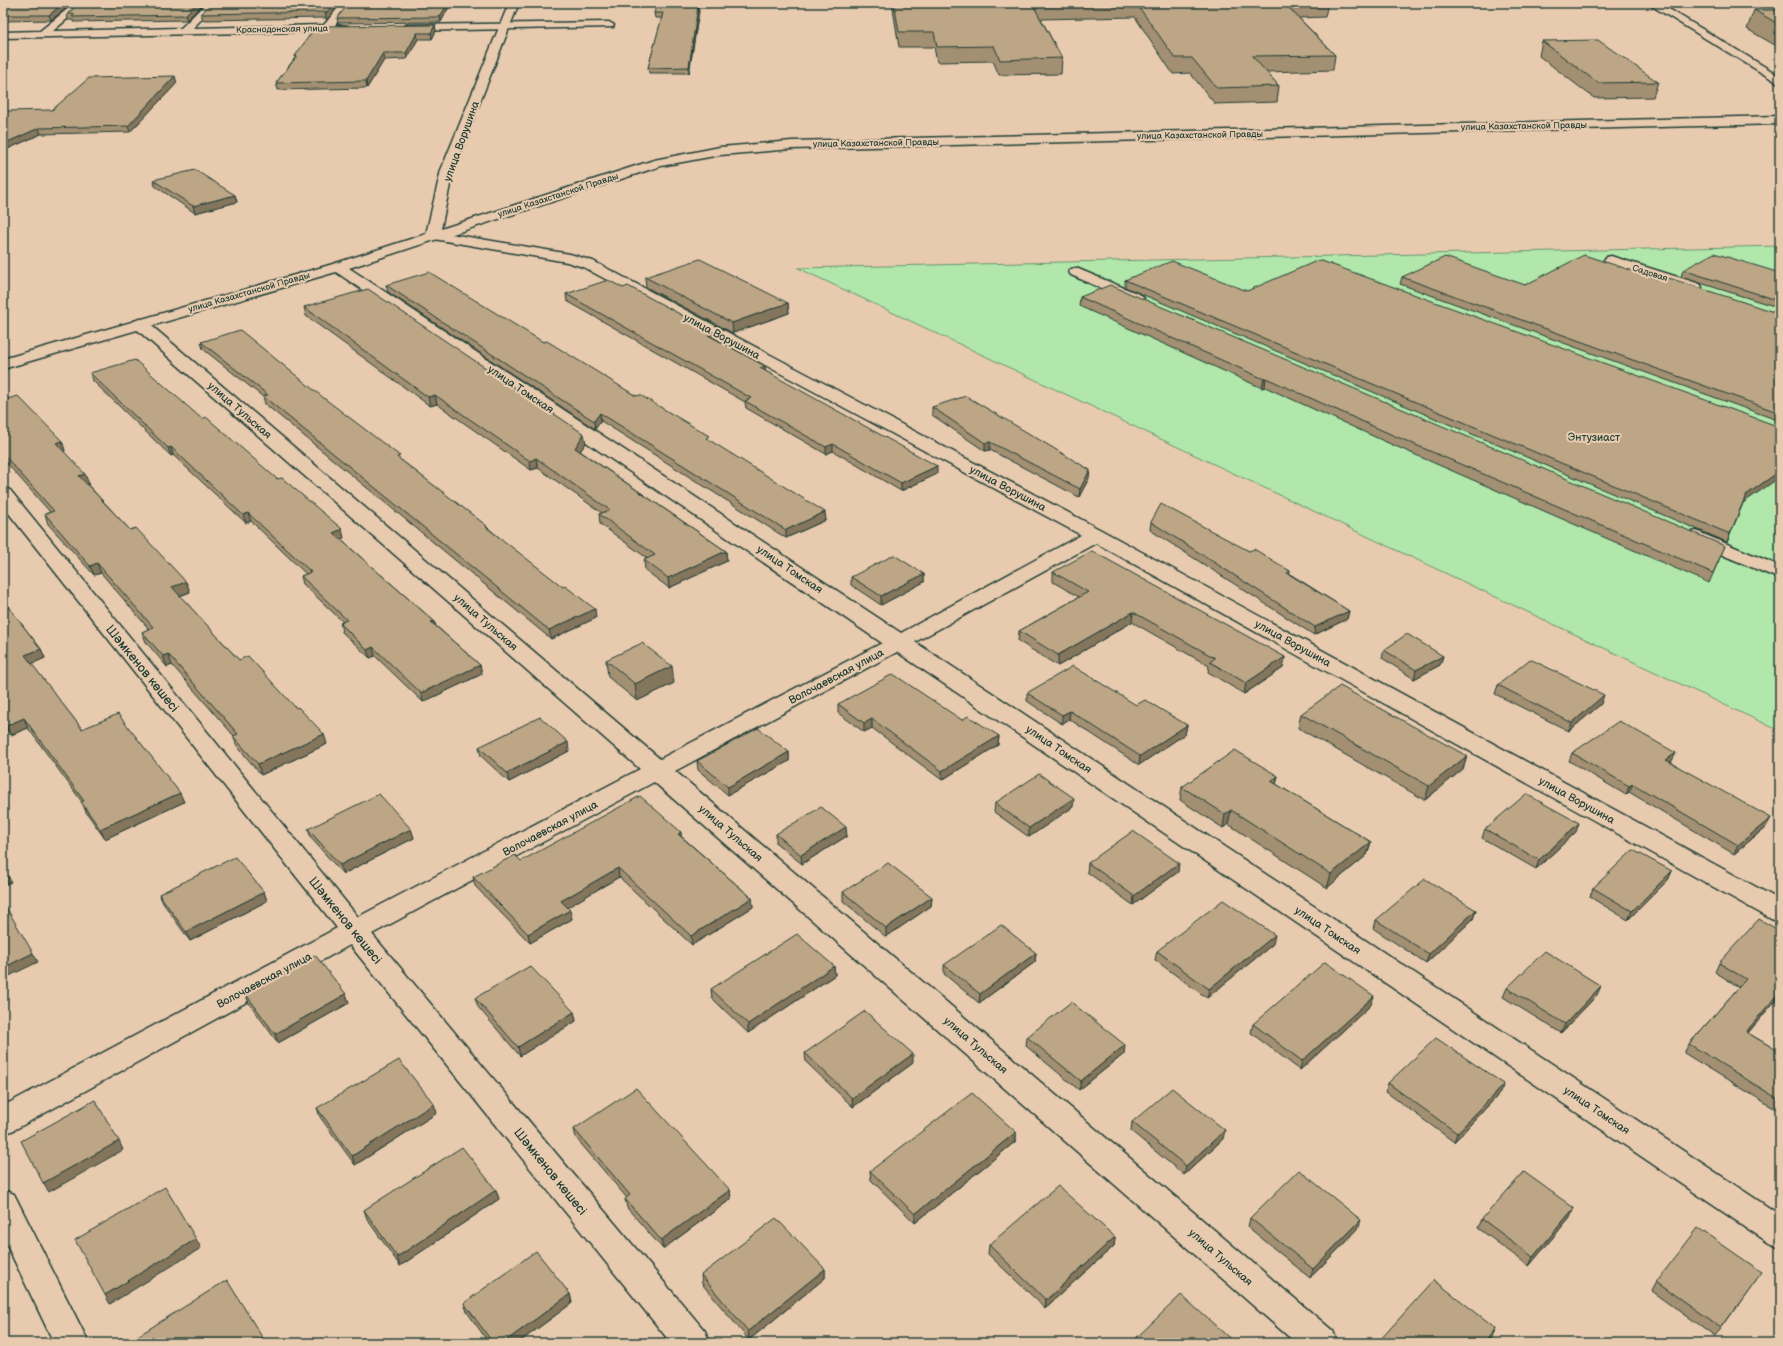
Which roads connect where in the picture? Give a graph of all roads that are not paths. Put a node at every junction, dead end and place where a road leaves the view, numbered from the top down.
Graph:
1 (81, 3) edge
2 (212, 3) edge
3 (346, 3) edge
4 (514, 3) edge
5 (1652, 3) edge
6 (609, 25) dead end
7 (505, 26) junction
8 (327, 28) junction
9 (358, 28) edge
10 (397, 28) edge
11 (183, 32) junction
12 (42, 35) junction
13 (3, 36) edge
14 (1780, 81) edge
15 (1780, 120) edge
16 (433, 235) junction
17 (1611, 260) dead end
18 (338, 266) junction
19 (1076, 272) dead end
20 (1706, 291) edge
21 (1150, 304) edge
22 (140, 324) junction
23 (3, 364) edge
24 (3, 494) edge
25 (1685, 532) edge
26 (1096, 535) junction
27 (1780, 573) edge
28 (900, 642) junction
29 (659, 770) junction
30 (1780, 912) edge
31 (354, 931) junction
32 (3, 1121) edge
33 (3, 1204) edge
34 (1780, 1233) edge
35 (72, 1343) edge
36 (693, 1343) edge
37 (1321, 1343) edge

1 - 12 street
2 - 11 street
3 - 8 street
4 - 7 street, улица Ворушина
5 - 14 street
6 - 7 street
7 - 10 street
7 - 16 street, улица Ворушина
8 - 9 street, Краснодонская улица
8 - 11 street, Краснодонская улица
11 - 12 street, Краснодонская улица
12 - 13 street, Краснодонская улица
15 - 16 street, улица Казахстанской Правды
16 - 18 street, улица Казахстанской Правды
16 - 26 street, улица Ворушина
17 - 20 street, Садовая
18 - 22 street, улица Казахстанской Правды
18 - 28 street, улица Томская
19 - 21 street
22 - 23 street, улица Казахстанской Правды
22 - 29 street, улица Тульская
24 - 31 street, Шәмкенов көшесі
25 - 27 street
26 - 28 street, Волочаевская улица
26 - 30 street, улица Ворушина
28 - 29 street, Волочаевская улица
28 - 34 street, улица Томская
29 - 31 street, Волочаевская улица
29 - 37 street, улица Тульская
31 - 32 street, Волочаевская улица
31 - 36 street, Шәмкенов көшесі
33 - 35 street

